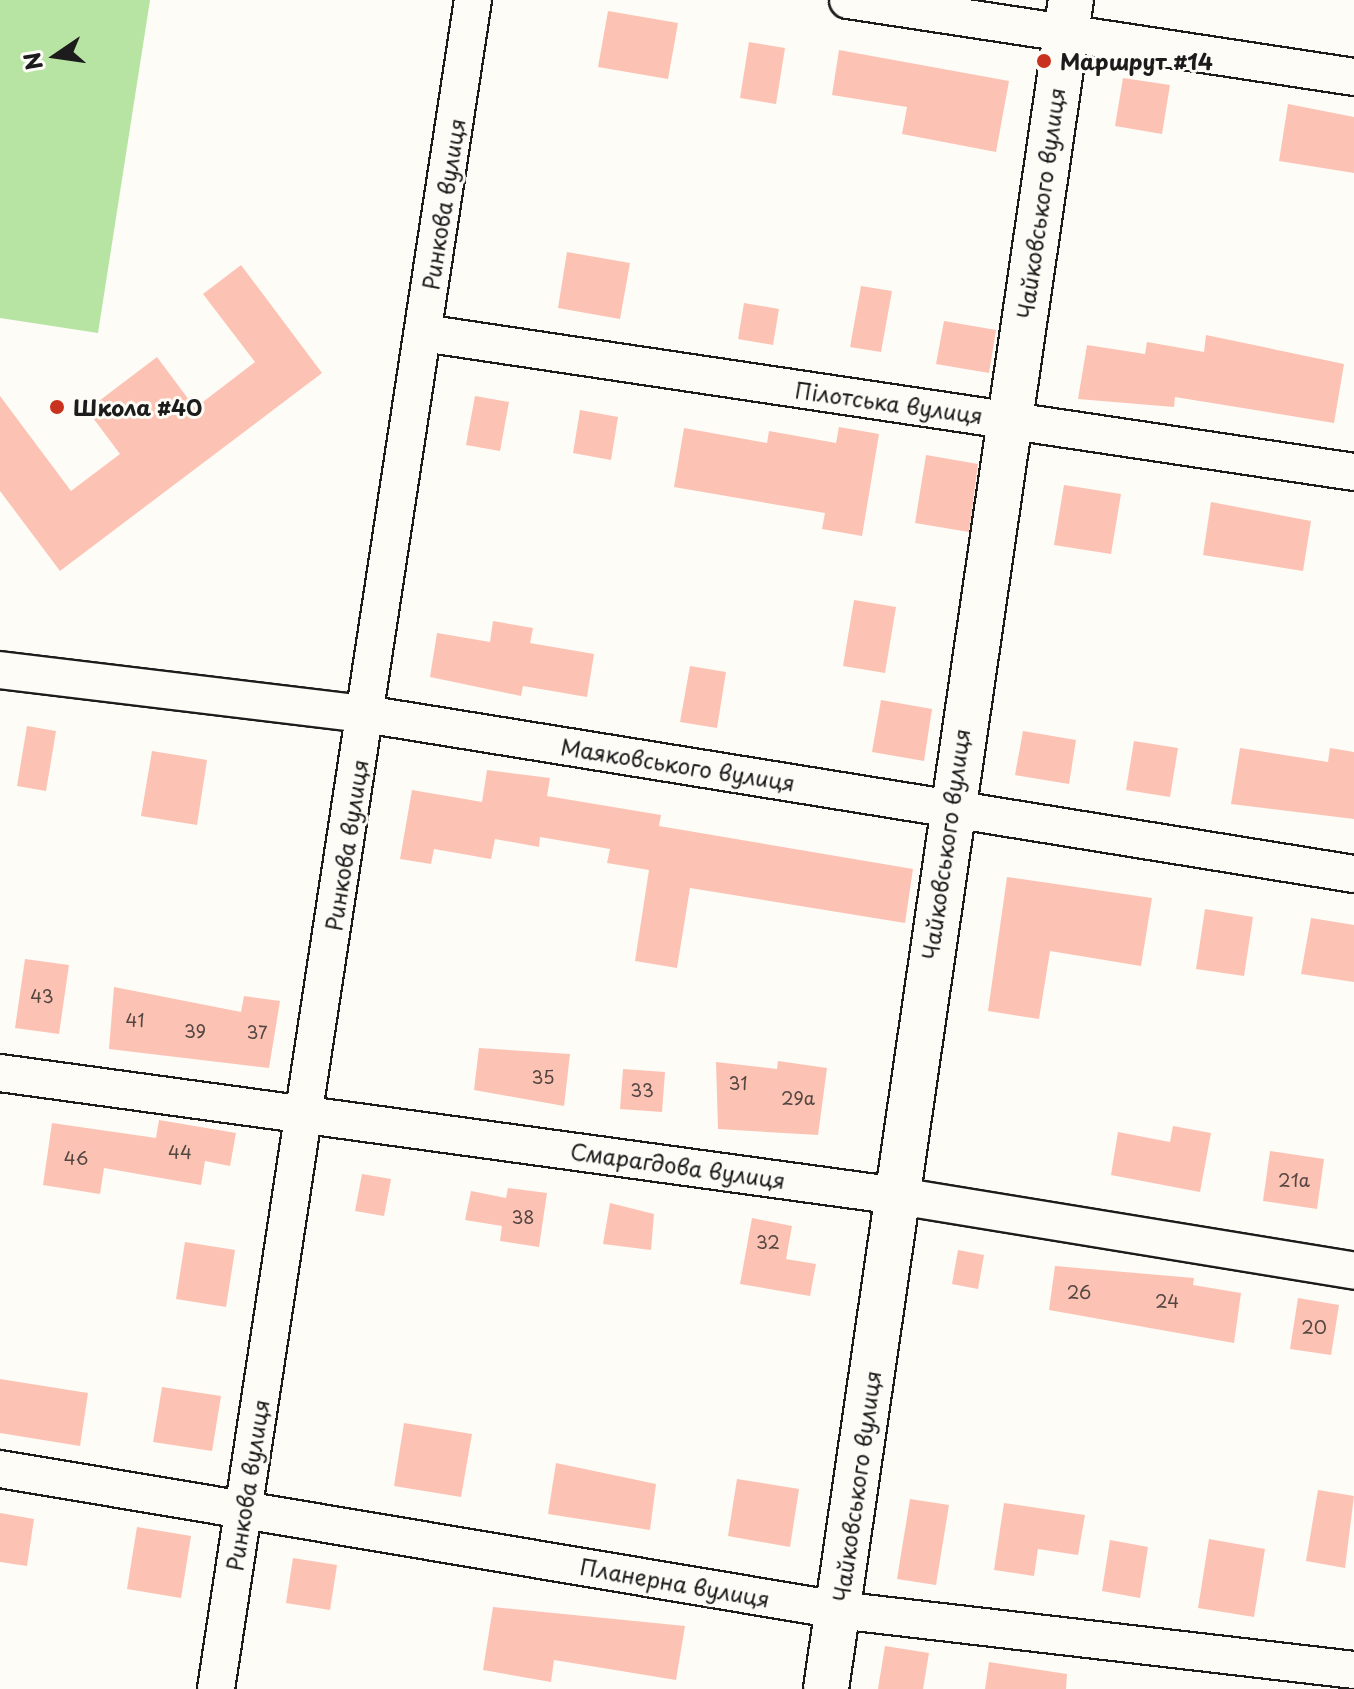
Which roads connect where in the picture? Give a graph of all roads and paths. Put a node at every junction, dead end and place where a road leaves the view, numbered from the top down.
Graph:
1 (473, 0) edge
2 (848, 0) edge
3 (1069, 16) edge
4 (1354, 77) edge
5 (423, 333) junction
6 (1008, 420) junction
7 (1354, 472) edge
8 (0, 670) edge
9 (365, 714) junction
10 (949, 807) junction
11 (1354, 874) edge
12 (0, 1073) edge
13 (305, 1112) junction
14 (898, 1196) junction
15 (1354, 1271) edge
16 (0, 1469) edge
17 (242, 1509) junction
18 (838, 1610) junction
19 (1354, 1670) edge
20 (216, 1689) edge
21 (826, 1689) edge

1 - 5 street, Ринкова вулиця
2 - 3 street
3 - 4 street
3 - 6 street, Чайковського вулиця
5 - 6 street, Пілотська вулиця
5 - 9 street, Ринкова вулиця
6 - 7 street, Пілотська вулиця
6 - 10 street, Чайковського вулиця
8 - 9 street, Маяковського вулиця
9 - 10 street, Маяковського вулиця
9 - 13 street, Ринкова вулиця
10 - 11 street, Маяковського вулиця
10 - 14 street, Чайковського вулиця
12 - 13 street, Смарагдова вулиця
13 - 14 street, Смарагдова вулиця
13 - 17 street, Ринкова вулиця
14 - 15 street, Смарагдова вулиця
14 - 18 street, Чайковського вулиця
16 - 17 street, Планерна вулиця
17 - 18 street, Планерна вулиця
17 - 20 street, Ринкова вулиця
18 - 19 street, Планерна вулиця
18 - 21 street, Чайковського вулиця

